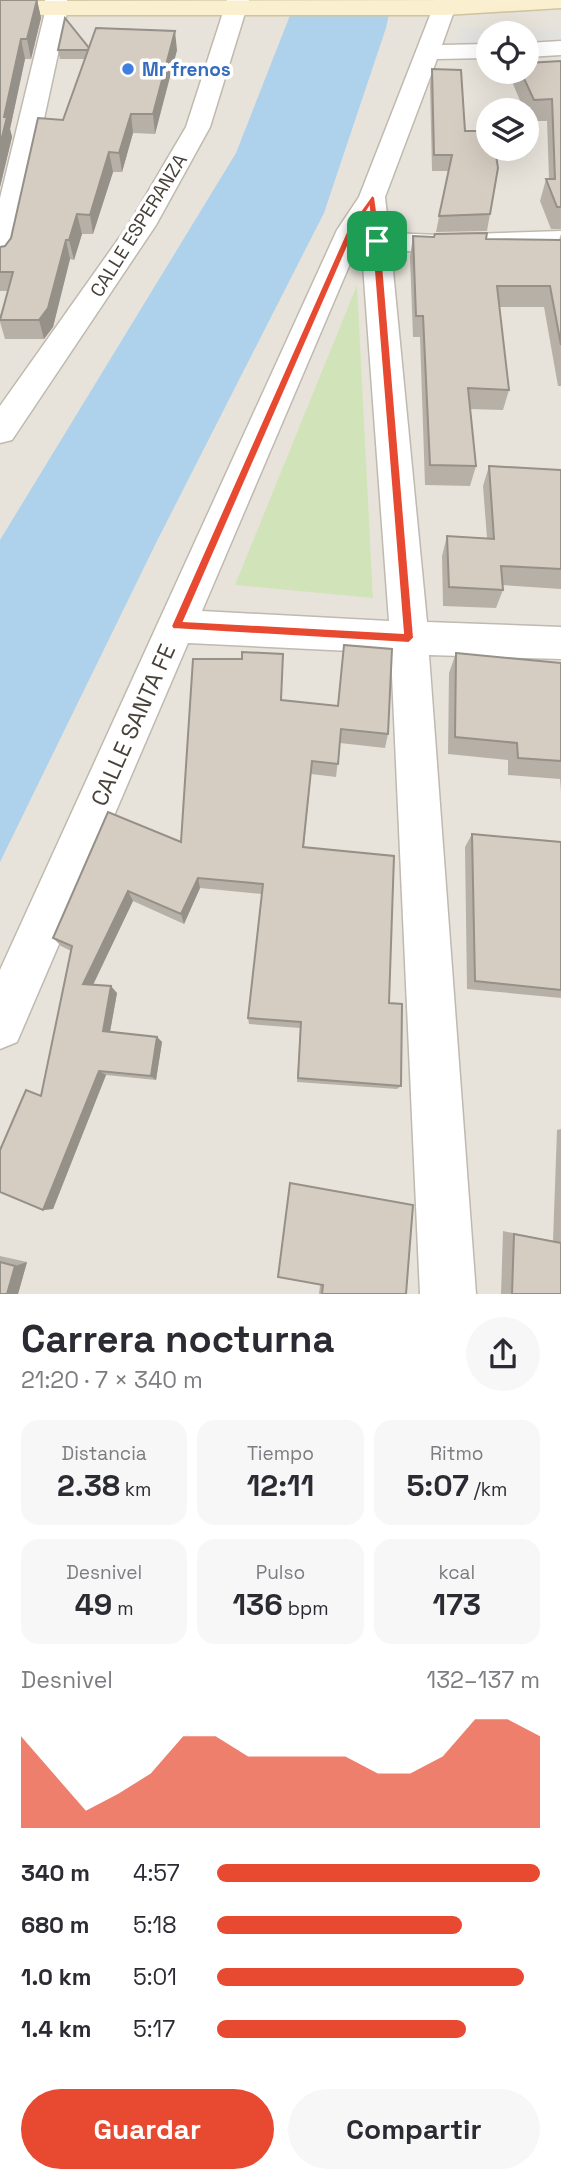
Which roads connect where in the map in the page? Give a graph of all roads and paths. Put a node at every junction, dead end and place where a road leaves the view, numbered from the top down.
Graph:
1 (561, 2) edge
2 (56, 4) edge
3 (241, 4) edge
4 (438, 5) edge
5 (0, 8) edge
6 (561, 48) edge
7 (539, 49) edge
8 (476, 51) edge
9 (429, 52) junction
10 (372, 197) junction
11 (561, 240) edge
12 (377, 241) junction
13 (0, 257) edge
14 (0, 431) edge
15 (177, 626) junction
16 (409, 638) junction
17 (561, 643) edge
18 (0, 1025) edge
19 (448, 1294) edge

1 - 4 street
2 - 3 street
2 - 5 street
2 - 13 street
3 - 4 street
3 - 14 street, CALLE ESPERANZA
4 - 9 street, CALLE SANTA FE
6 - 7 street
8 - 9 street
9 - 10 street, CALLE SANTA FE
10 - 12 street
10 - 15 street, CALLE SANTA FE
11 - 12 street
12 - 16 street
15 - 16 street
15 - 18 street, CALLE SANTA FE
16 - 17 street
16 - 19 street

